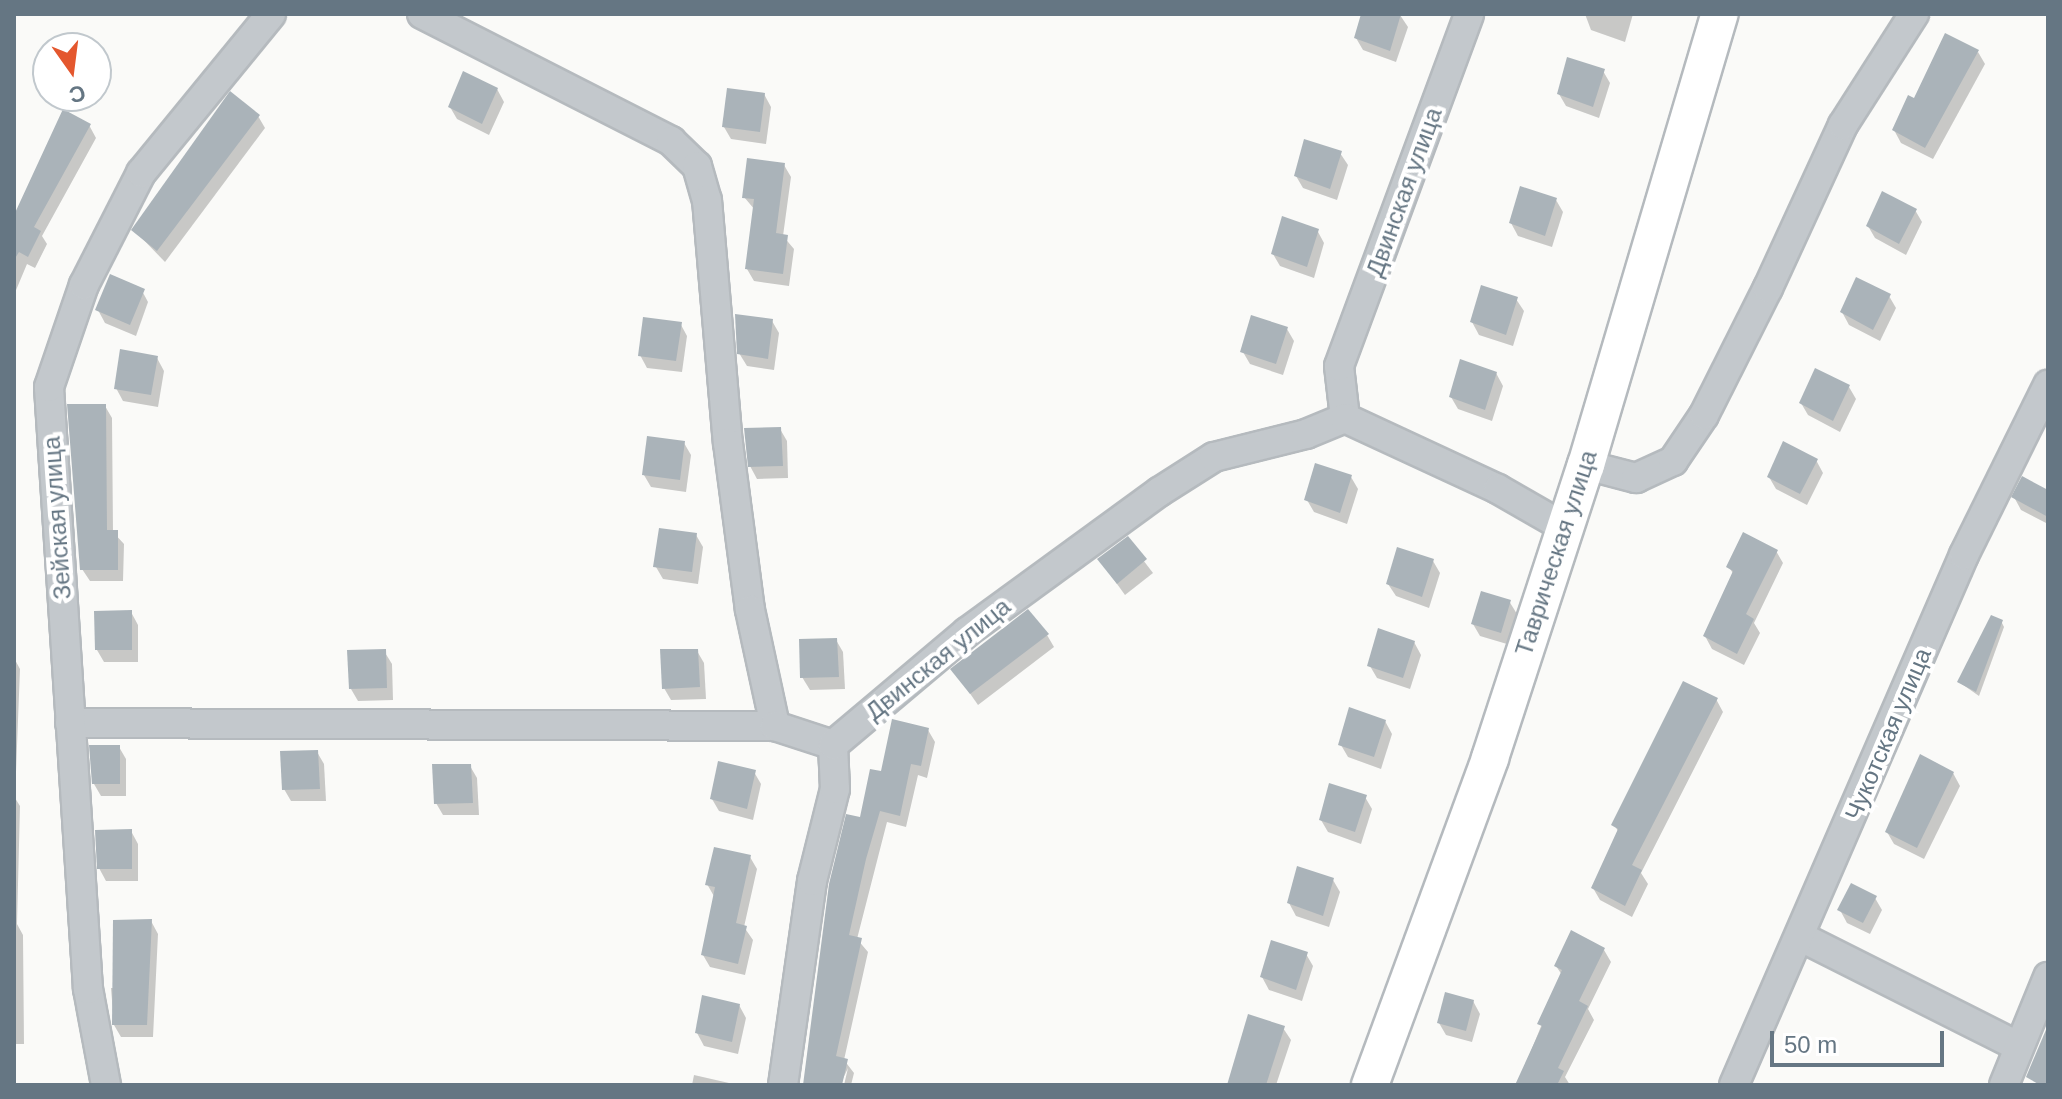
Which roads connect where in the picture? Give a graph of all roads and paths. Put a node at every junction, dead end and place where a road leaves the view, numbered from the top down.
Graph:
1 (271, 14) edge
2 (422, 14) edge
3 (1469, 14) edge
4 (1720, 14) edge
5 (1914, 14) edge
6 (2048, 385) edge
7 (1345, 418) junction
8 (1586, 465) junction
9 (1564, 527) junction
10 (70, 723) junction
11 (775, 726) junction
12 (833, 745) junction
13 (1801, 937) junction
14 (2048, 977) edge
15 (2018, 1046) junction
16 (106, 1085) edge
17 (783, 1085) edge
18 (1370, 1085) edge
19 (1734, 1085) edge
20 (2005, 1085) edge

1 - 10 street, Зейская улица
2 - 11 street
3 - 7 street, Двинская улица
4 - 8 main road, Таврическая улица
5 - 8 street
6 - 13 street, Чукотская улица
7 - 9 street
7 - 12 street, Двинская улица
8 - 9 main road, Таврическая улица
9 - 18 main road, Таврическая улица
10 - 11 street
10 - 16 street, Зейская улица
11 - 12 street
12 - 17 street
13 - 15 street
13 - 19 street, Чукотская улица
14 - 15 street
15 - 20 street

